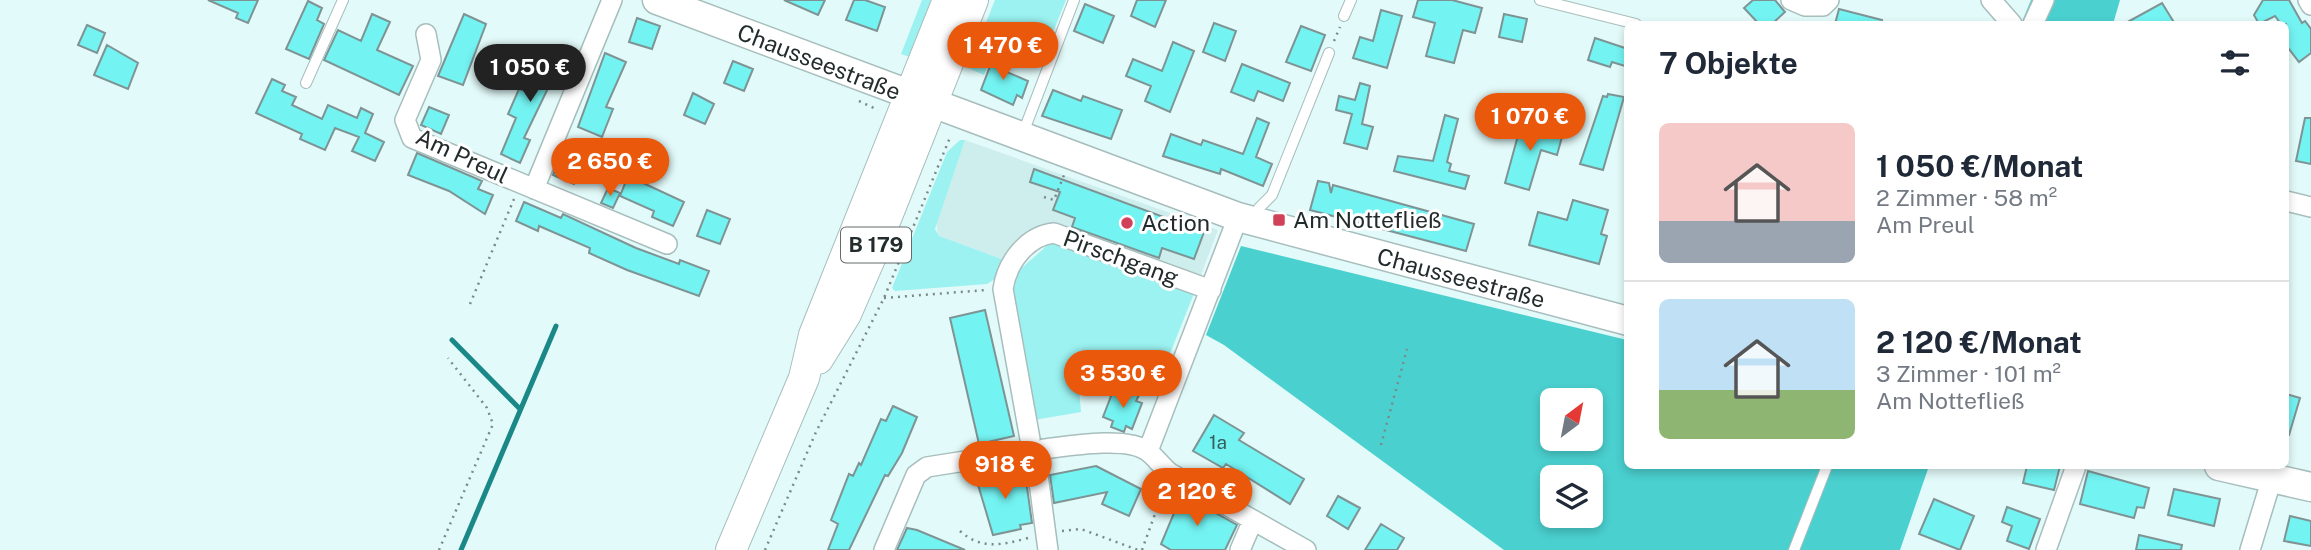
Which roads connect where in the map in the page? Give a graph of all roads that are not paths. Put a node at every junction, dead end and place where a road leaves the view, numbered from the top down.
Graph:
1 (342, 0) edge
2 (612, 0) edge
3 (657, 0) edge
4 (948, 0) edge
5 (973, 0) edge
6 (1074, 0) edge
7 (1351, 0) edge
8 (1541, 0) edge
9 (1791, 0) edge
10 (1829, 0) edge
11 (1991, 0) edge
12 (2044, 0) edge
13 (2308, 0) edge
14 (2311, 5) edge
15 (1344, 16) road end
16 (1624, 21) edge
17 (2009, 21) edge
18 (2034, 21) edge
19 (426, 34) dead end
20 (1329, 53) road end
21 (306, 83) dead end
22 (920, 100) junction
23 (1021, 136) junction
24 (527, 186) junction
25 (2289, 202) edge
26 (2311, 207) edge
27 (1246, 219) junction
28 (667, 244) dead end
29 (1212, 290) junction
30 (1624, 320) edge
31 (1033, 450) junction
32 (1148, 451) junction
33 (1826, 469) edge
34 (2075, 469) edge
35 (2232, 469) edge
36 (2272, 478) junction
37 (2311, 487) edge
38 (1252, 520) junction
39 (731, 550) edge
40 (884, 550) edge
41 (1048, 550) edge
42 (1240, 550) edge
43 (1307, 550) edge
44 (1794, 550) edge
45 (2046, 550) edge
46 (2250, 550) edge

1 - 21 lane
2 - 24 street, Am Preul
3 - 22 main road, Chausseestraße
4 - 22 main road, B 179
5 - 22 main road, B 179
6 - 23 lane
7 - 15 lane
8 - 16 lane
9 - 10 street
11 - 17 street
12 - 18 street
13 - 14 street
19 - 24 street, Am Preul
20 - 27 lane
22 - 23 main road, Chausseestraße
22 - 39 main road, B 179
23 - 27 main road, Chausseestraße
24 - 28 street, Am Preul
25 - 26 street
27 - 29 street
27 - 30 main road, Chausseestraße
29 - 31 street, Pirschgang
29 - 32 street
31 - 32 street
31 - 40 street
31 - 41 street
32 - 38 street
33 - 44 lane
34 - 45 street
35 - 36 main road
36 - 37 main road
36 - 46 street
38 - 42 street
38 - 43 street

